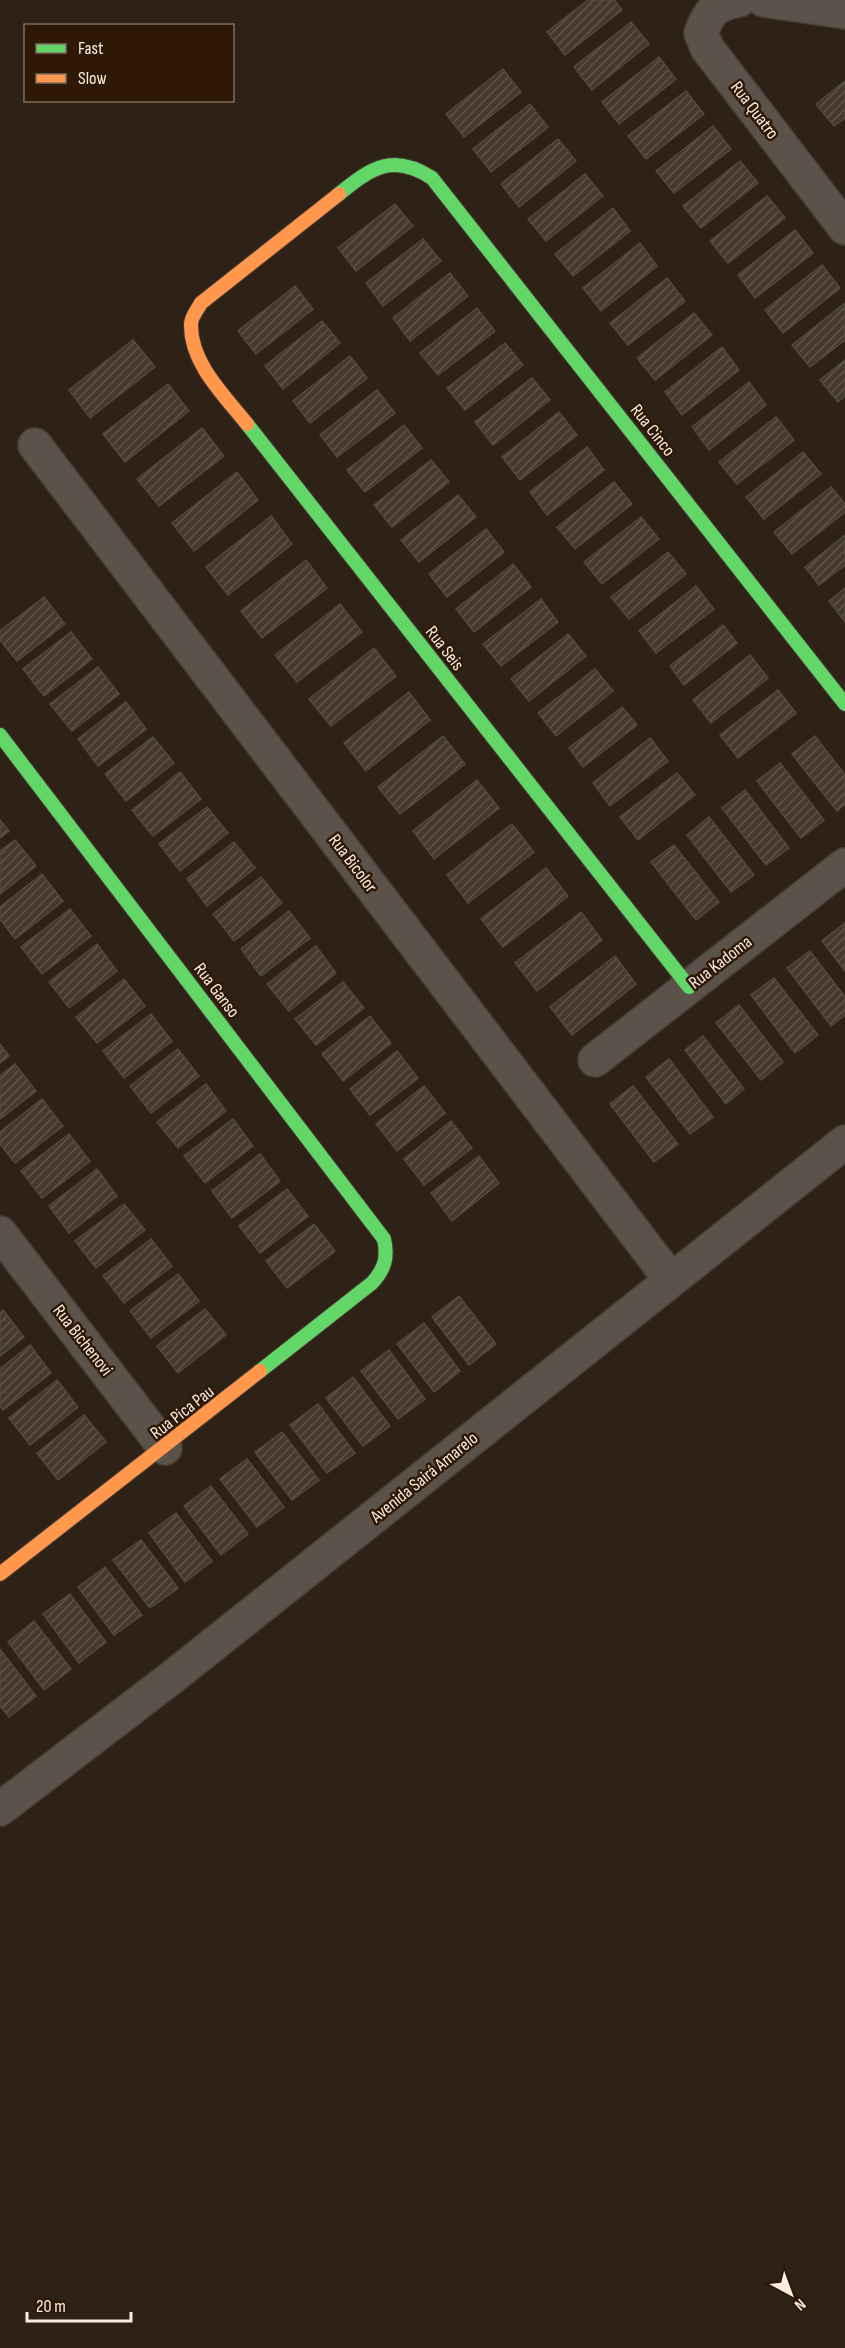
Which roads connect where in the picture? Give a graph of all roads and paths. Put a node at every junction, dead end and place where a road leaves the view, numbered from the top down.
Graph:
1 (739, 0) edge
2 (764, 0) edge
3 (845, 12) edge
4 (432, 178) joint
5 (845, 228) edge
6 (35, 445) dead end
7 (845, 704) edge
8 (0, 735) edge
9 (845, 865) edge
10 (689, 987) junction
11 (595, 1060) dead end
12 (845, 1142) edge
13 (0, 1233) edge
14 (382, 1273) joint
15 (671, 1280) junction
16 (165, 1448) junction
17 (0, 1574) edge
18 (0, 1809) edge

1 - 5 street, Rua Quatro
2 - 3 street
4 - 7 street, Rua Cinco
4 - 10 street, Rua Seis
6 - 15 street, Rua Bicolor
8 - 14 street, Rua Ganso
9 - 10 street, Rua Kadoma
10 - 11 street, Rua Kadoma
12 - 15 street, Avenida Sairá Amarelo
13 - 16 street, Rua Bichenovi
14 - 16 street, Rua Pica Pau
15 - 18 street, Avenida Sairá Amarelo
16 - 17 street, Rua Pica Pau

